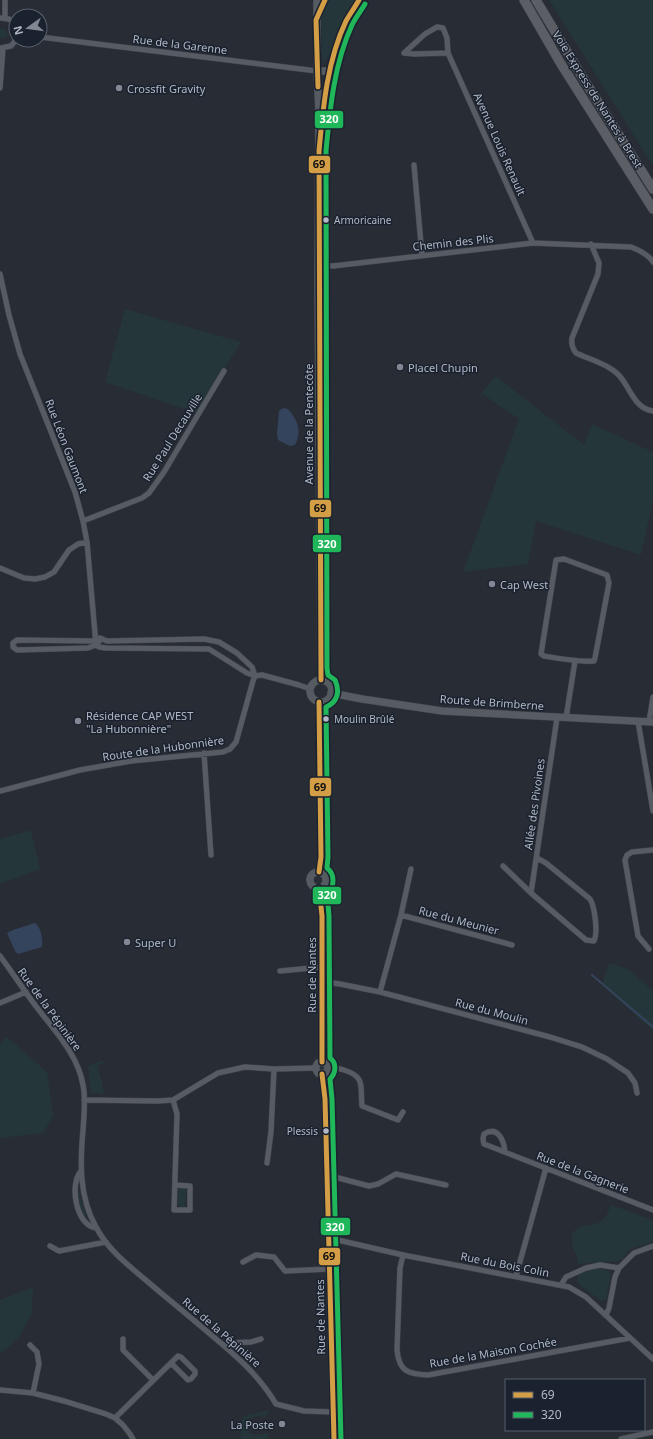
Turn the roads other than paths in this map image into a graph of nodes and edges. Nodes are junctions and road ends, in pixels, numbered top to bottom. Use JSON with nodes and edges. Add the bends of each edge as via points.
{"nodes":[{"id":1,"x":5,"y":0,"type":"edge"},
{"id":2,"x":317,"y":0,"type":"edge"},
{"id":3,"x":326,"y":0,"type":"edge"},
{"id":4,"x":359,"y":0,"type":"edge"},
{"id":5,"x":524,"y":0,"type":"edge"},
{"id":6,"x":536,"y":0,"type":"edge"},
{"id":7,"x":2,"y":18,"type":"edge"},
{"id":8,"x":316,"y":20,"type":"junction"},
{"id":9,"x":48,"y":38,"type":"edge"},
{"id":10,"x":1,"y":48,"type":"edge"},
{"id":11,"x":448,"y":53,"type":"junction"},
{"id":12,"x":317,"y":71,"type":"junction"},
{"id":13,"x":331,"y":71,"type":"junction"},
{"id":14,"x":0,"y":88,"type":"edge"},
{"id":15,"x":319,"y":151,"type":"junction"},
{"id":16,"x":414,"y":165,"type":"dead end"},
{"id":17,"x":653,"y":189,"type":"edge"},
{"id":18,"x":653,"y":209,"type":"edge"},
{"id":19,"x":533,"y":243,"type":"junction"},
{"id":20,"x":591,"y":244,"type":"junction"},
{"id":21,"x":422,"y":255,"type":"junction"},
{"id":22,"x":653,"y":262,"type":"edge"},
{"id":23,"x":318,"y":265,"type":"junction"},
{"id":24,"x":0,"y":274,"type":"edge"},
{"id":25,"x":1,"y":283,"type":"edge"},
{"id":26,"x":224,"y":371,"type":"dead end"},
{"id":27,"x":653,"y":411,"type":"edge"},
{"id":28,"x":83,"y":521,"type":"junction"},
{"id":29,"x":87,"y":542,"type":"junction"},
{"id":30,"x":0,"y":568,"type":"edge"},
{"id":31,"x":94,"y":630,"type":"junction"},
{"id":32,"x":102,"y":640,"type":"junction"},
{"id":33,"x":97,"y":644,"type":"junction"},
{"id":34,"x":230,"y":648,"type":"junction"},
{"id":35,"x":235,"y":652,"type":"junction"},
{"id":36,"x":226,"y":660,"type":"junction"},
{"id":37,"x":575,"y":661,"type":"junction"},
{"id":38,"x":255,"y":676,"type":"junction"},
{"id":39,"x":321,"y":680,"type":"junction"},
{"id":40,"x":310,"y":689,"type":"junction"},
{"id":41,"x":331,"y":693,"type":"junction"},
{"id":42,"x":653,"y":697,"type":"edge"},
{"id":43,"x":319,"y":702,"type":"junction"},
{"id":44,"x":557,"y":718,"type":"junction"},
{"id":45,"x":566,"y":718,"type":"junction"},
{"id":46,"x":638,"y":721,"type":"junction"},
{"id":47,"x":651,"y":722,"type":"edge"},
{"id":48,"x":204,"y":753,"type":"junction"},
{"id":49,"x":0,"y":791,"type":"edge"},
{"id":50,"x":653,"y":811,"type":"edge"},
{"id":51,"x":653,"y":850,"type":"edge"},
{"id":52,"x":212,"y":855,"type":"dead end"},
{"id":53,"x":536,"y":858,"type":"junction"},
{"id":54,"x":503,"y":866,"type":"dead end"},
{"id":55,"x":411,"y":869,"type":"dead end"},
{"id":56,"x":319,"y":872,"type":"junction"},
{"id":57,"x":319,"y":888,"type":"junction"},
{"id":58,"x":531,"y":893,"type":"junction"},
{"id":59,"x":401,"y":915,"type":"junction"},
{"id":60,"x":512,"y":945,"type":"dead end"},
{"id":61,"x":649,"y":949,"type":"dead end"},
{"id":62,"x":0,"y":956,"type":"edge"},
{"id":63,"x":322,"y":967,"type":"junction"},
{"id":64,"x":280,"y":971,"type":"dead end"},
{"id":65,"x":322,"y":985,"type":"junction"},
{"id":66,"x":26,"y":992,"type":"junction"},
{"id":67,"x":380,"y":992,"type":"junction"},
{"id":68,"x":0,"y":1003,"type":"edge"},
{"id":69,"x":322,"y":1062,"type":"junction"},
{"id":70,"x":315,"y":1068,"type":"junction"},
{"id":71,"x":328,"y":1068,"type":"junction"},
{"id":72,"x":274,"y":1069,"type":"junction"},
{"id":73,"x":322,"y":1074,"type":"junction"},
{"id":74,"x":637,"y":1093,"type":"dead end"},
{"id":75,"x":84,"y":1100,"type":"junction"},
{"id":76,"x":173,"y":1100,"type":"junction"},
{"id":77,"x":403,"y":1112,"type":"dead end"},
{"id":78,"x":505,"y":1152,"type":"junction"},
{"id":79,"x":267,"y":1163,"type":"dead end"},
{"id":80,"x":546,"y":1168,"type":"junction"},
{"id":81,"x":80,"y":1171,"type":"junction"},
{"id":82,"x":328,"y":1175,"type":"junction"},
{"id":83,"x":175,"y":1184,"type":"junction"},
{"id":84,"x":446,"y":1185,"type":"dead end"},
{"id":85,"x":653,"y":1210,"type":"edge"},
{"id":86,"x":96,"y":1228,"type":"junction"},
{"id":87,"x":329,"y":1238,"type":"junction"},
{"id":88,"x":106,"y":1242,"type":"junction"},
{"id":89,"x":50,"y":1246,"type":"dead end"},
{"id":90,"x":653,"y":1246,"type":"edge"},
{"id":91,"x":403,"y":1256,"type":"junction"},
{"id":92,"x":243,"y":1262,"type":"dead end"},
{"id":93,"x":619,"y":1268,"type":"junction"},
{"id":94,"x":330,"y":1269,"type":"junction"},
{"id":95,"x":516,"y":1276,"type":"junction"},
{"id":96,"x":561,"y":1285,"type":"junction"},
{"id":97,"x":606,"y":1315,"type":"junction"},
{"id":98,"x":630,"y":1338,"type":"junction"},
{"id":99,"x":123,"y":1339,"type":"dead end"},
{"id":100,"x":261,"y":1339,"type":"dead end"},
{"id":101,"x":30,"y":1345,"type":"dead end"},
{"id":102,"x":224,"y":1346,"type":"junction"},
{"id":103,"x":653,"y":1358,"type":"edge"},
{"id":104,"x":171,"y":1363,"type":"junction"},
{"id":105,"x":153,"y":1380,"type":"junction"},
{"id":106,"x":0,"y":1390,"type":"edge"},
{"id":107,"x":33,"y":1394,"type":"junction"},
{"id":108,"x":333,"y":1412,"type":"junction"},
{"id":109,"x":115,"y":1418,"type":"junction"},
{"id":110,"x":653,"y":1432,"type":"edge"},
{"id":111,"x":133,"y":1439,"type":"edge"},
{"id":112,"x":334,"y":1439,"type":"edge"},
{"id":113,"x":621,"y":1439,"type":"edge"}],
"edges":[{"from":1,"to":7,"type":"street"},
{"from":2,"to":8,"type":"main road"},
{"from":3,"to":8,"type":"main road"},
{"from":4,"to":13,"type":"main road","via":[[336,48]]},
{"from":5,"to":18,"type":"highway","name":"Voie Express de Nantes à Brest","via":[[561,64]]},
{"from":6,"to":17,"type":"highway","name":"Voie Express de Nantes à Brest"},
{"from":8,"to":12,"type":"main road"},
{"from":9,"to":12,"type":"street","name":"Rue de la Garenne"},
{"from":10,"to":14,"type":"street"},
{"from":11,"to":11,"type":"street","name":"Avenue Louis Renault","via":[[445,32],[440,27],[425,34],[404,53]]},
{"from":11,"to":19,"type":"street","name":"Avenue Louis Renault"},
{"from":12,"to":13,"type":"street"},
{"from":12,"to":15,"type":"main road"},
{"from":13,"to":15,"type":"main road","via":[[323,106]]},
{"from":15,"to":23,"type":"main road","name":"Avenue de la Pentecôte"},
{"from":16,"to":21,"type":"street"},
{"from":19,"to":20,"type":"street","name":"Chemin des Plis"},
{"from":19,"to":21,"type":"street","name":"Chemin des Plis"},
{"from":20,"to":22,"type":"street","name":"Chemin des Plis","via":[[631,247],[641,251]]},
{"from":20,"to":27,"type":"street","via":[[599,263],[598,274],[572,338],[573,349],[576,353],[612,369],[621,377],[639,405]]},
{"from":21,"to":23,"type":"street","name":"Chemin des Plis","via":[[333,266]]},
{"from":23,"to":39,"type":"main road","name":"Avenue de la Pentecôte"},
{"from":24,"to":25,"type":"street","name":"Rue Léon Gaumont"},
{"from":25,"to":28,"type":"street","name":"Rue Léon Gaumont","via":[[20,354]]},
{"from":26,"to":28,"type":"street","name":"Rue Paul Decauville","via":[[149,493]]},
{"from":28,"to":29,"type":"street","name":"Rue Léon Gaumont"},
{"from":29,"to":30,"type":"street","via":[[69,550],[54,572],[45,577],[24,578]]},
{"from":29,"to":31,"type":"street","name":"Rue Léon Gaumont"},
{"from":31,"to":32,"type":"street"},
{"from":31,"to":33,"type":"street","name":"Rue Léon Gaumont"},
{"from":32,"to":33,"type":"street"},
{"from":32,"to":34,"type":"street","via":[[204,639],[219,642]]},
{"from":33,"to":33,"type":"street","via":[[17,640],[13,647],[18,650],[88,648]]},
{"from":33,"to":36,"type":"street","via":[[209,649]]},
{"from":34,"to":35,"type":"street"},
{"from":34,"to":36,"type":"street","via":[[224,652]]},
{"from":35,"to":36,"type":"street","via":[[234,659]]},
{"from":35,"to":38,"type":"street","via":[[252,667]]},
{"from":36,"to":38,"type":"street"},
{"from":37,"to":37,"type":"street","via":[[541,654],[556,560],[564,559],[607,575],[609,583],[594,661]]},
{"from":37,"to":45,"type":"street"},
{"from":38,"to":40,"type":"street","via":[[262,675]]},
{"from":38,"to":48,"type":"street","name":"Route de la Hubonnière","via":[[236,742],[223,752]]},
{"from":39,"to":40,"type":"main road","via":[[312,683]]},
{"from":39,"to":41,"type":"main road","via":[[329,684]]},
{"from":40,"to":43,"type":"main road","via":[[311,696]]},
{"from":41,"to":43,"type":"main road","via":[[325,701]]},
{"from":41,"to":44,"type":"street","name":"Route de Brimberne","via":[[435,710]]},
{"from":42,"to":47,"type":"street"},
{"from":43,"to":56,"type":"main road"},
{"from":44,"to":45,"type":"street","name":"Route de Brimberne"},
{"from":44,"to":53,"type":"street","name":"Allée des Pivoines"},
{"from":45,"to":46,"type":"street","name":"Route de Brimberne"},
{"from":46,"to":47,"type":"street","name":"Route de Brimberne"},
{"from":46,"to":50,"type":"street"},
{"from":48,"to":49,"type":"street","name":"Route de la Hubonnière","via":[[80,770]]},
{"from":48,"to":52,"type":"street"},
{"from":51,"to":61,"type":"street","via":[[632,852],[625,860],[638,936]]},
{"from":53,"to":58,"type":"street","name":"Allée des Pivoines"},
{"from":53,"to":58,"type":"street","via":[[546,863],[590,899],[596,937],[594,941],[586,940]]},
{"from":54,"to":58,"type":"street"},
{"from":55,"to":59,"type":"street","name":"Rue du Meunier"},
{"from":56,"to":57,"type":"main road","via":[[326,878],[325,884]]},
{"from":56,"to":57,"type":"main road","via":[[312,874],[310,881],[312,886]]},
{"from":57,"to":63,"type":"main road","name":"Rue de Nantes"},
{"from":59,"to":60,"type":"street","name":"Rue du Meunier"},
{"from":59,"to":67,"type":"street","name":"Rue du Meunier"},
{"from":62,"to":66,"type":"street","name":"Rue de la Pépinière"},
{"from":63,"to":64,"type":"street"},
{"from":63,"to":65,"type":"main road","name":"Rue de Nantes"},
{"from":65,"to":67,"type":"street","name":"Rue du Moulin","via":[[333,983]]},
{"from":65,"to":69,"type":"main road","name":"Rue de Nantes"},
{"from":66,"to":68,"type":"street"},
{"from":66,"to":75,"type":"street","name":"Rue de la Pépinière","via":[[72,1055],[80,1071]]},
{"from":67,"to":74,"type":"street","name":"Rue du Moulin","via":[[550,1037],[582,1048],[628,1072],[635,1083]]},
{"from":69,"to":70,"type":"main road"},
{"from":69,"to":71,"type":"main road","via":[[327,1064]]},
{"from":70,"to":72,"type":"street"},
{"from":70,"to":73,"type":"main road"},
{"from":71,"to":73,"type":"main road","via":[[327,1072]]},
{"from":71,"to":77,"type":"street","via":[[334,1067],[358,1077],[362,1106],[398,1120]]},
{"from":72,"to":76,"type":"street","via":[[246,1067],[218,1073]]},
{"from":72,"to":79,"type":"street"},
{"from":73,"to":82,"type":"main road","name":"Rue de Nantes"},
{"from":75,"to":76,"type":"street"},
{"from":75,"to":81,"type":"street","name":"Rue de la Pépinière"},
{"from":76,"to":83,"type":"street","via":[[177,1114]]},
{"from":78,"to":78,"type":"street","name":"Rue de la Gagnerie","via":[[500,1135],[493,1131],[484,1134],[484,1144]]},
{"from":78,"to":80,"type":"street","name":"Rue de la Gagnerie"},
{"from":80,"to":85,"type":"street","name":"Rue de la Gagnerie"},
{"from":80,"to":95,"type":"street"},
{"from":81,"to":86,"type":"street","name":"Rue de la Pépinière","via":[[89,1214]]},
{"from":81,"to":86,"type":"street","name":"Rue de la Pépinière","via":[[75,1188],[79,1212],[91,1228]]},
{"from":82,"to":84,"type":"street","via":[[369,1186],[396,1174]]},
{"from":82,"to":87,"type":"main road","name":"Rue de Nantes"},
{"from":83,"to":83,"type":"street","via":[[190,1186],[190,1210],[174,1210]]},
{"from":86,"to":88,"type":"street","name":"Rue de la Pépinière"},
{"from":87,"to":91,"type":"street","name":"Rue du Bois Colin"},
{"from":87,"to":94,"type":"main road","name":"Rue de Nantes"},
{"from":88,"to":89,"type":"street","via":[[59,1252]]},
{"from":88,"to":102,"type":"street","name":"Rue de la Pépinière","via":[[114,1253]]},
{"from":90,"to":93,"type":"street","via":[[634,1253]]},
{"from":91,"to":95,"type":"street","name":"Rue du Bois Colin"},
{"from":91,"to":98,"type":"street","name":"Rue de la Maison Cochée","via":[[400,1268],[397,1350],[398,1361],[402,1368],[409,1372],[428,1374]]},
{"from":92,"to":94,"type":"street","via":[[256,1255],[274,1257],[285,1271]]},
{"from":93,"to":96,"type":"street","via":[[586,1268],[566,1277]]},
{"from":93,"to":97,"type":"street"},
{"from":94,"to":108,"type":"main road","name":"Rue de Nantes"},
{"from":95,"to":96,"type":"street","name":"Rue du Bois Colin"},
{"from":96,"to":97,"type":"street","name":"Rue du Bois Colin","via":[[586,1297]]},
{"from":97,"to":98,"type":"street","name":"Rue du Bois Colin"},
{"from":98,"to":103,"type":"street","name":"Rue du Bois Colin"},
{"from":99,"to":105,"type":"street","via":[[123,1350]]},
{"from":100,"to":102,"type":"street","via":[[229,1343]]},
{"from":101,"to":107,"type":"street","via":[[37,1352],[39,1364]]},
{"from":102,"to":108,"type":"street","name":"Rue de la Pépinière","via":[[246,1364],[276,1404],[304,1411]]},
{"from":104,"to":104,"type":"street","via":[[178,1356],[181,1357],[195,1374],[188,1380]]},
{"from":104,"to":105,"type":"street"},
{"from":105,"to":109,"type":"street"},
{"from":106,"to":107,"type":"street"},
{"from":107,"to":109,"type":"street"},
{"from":108,"to":112,"type":"main road","name":"Rue de Nantes"},
{"from":109,"to":111,"type":"street"},
{"from":110,"to":113,"type":"street"}]}
